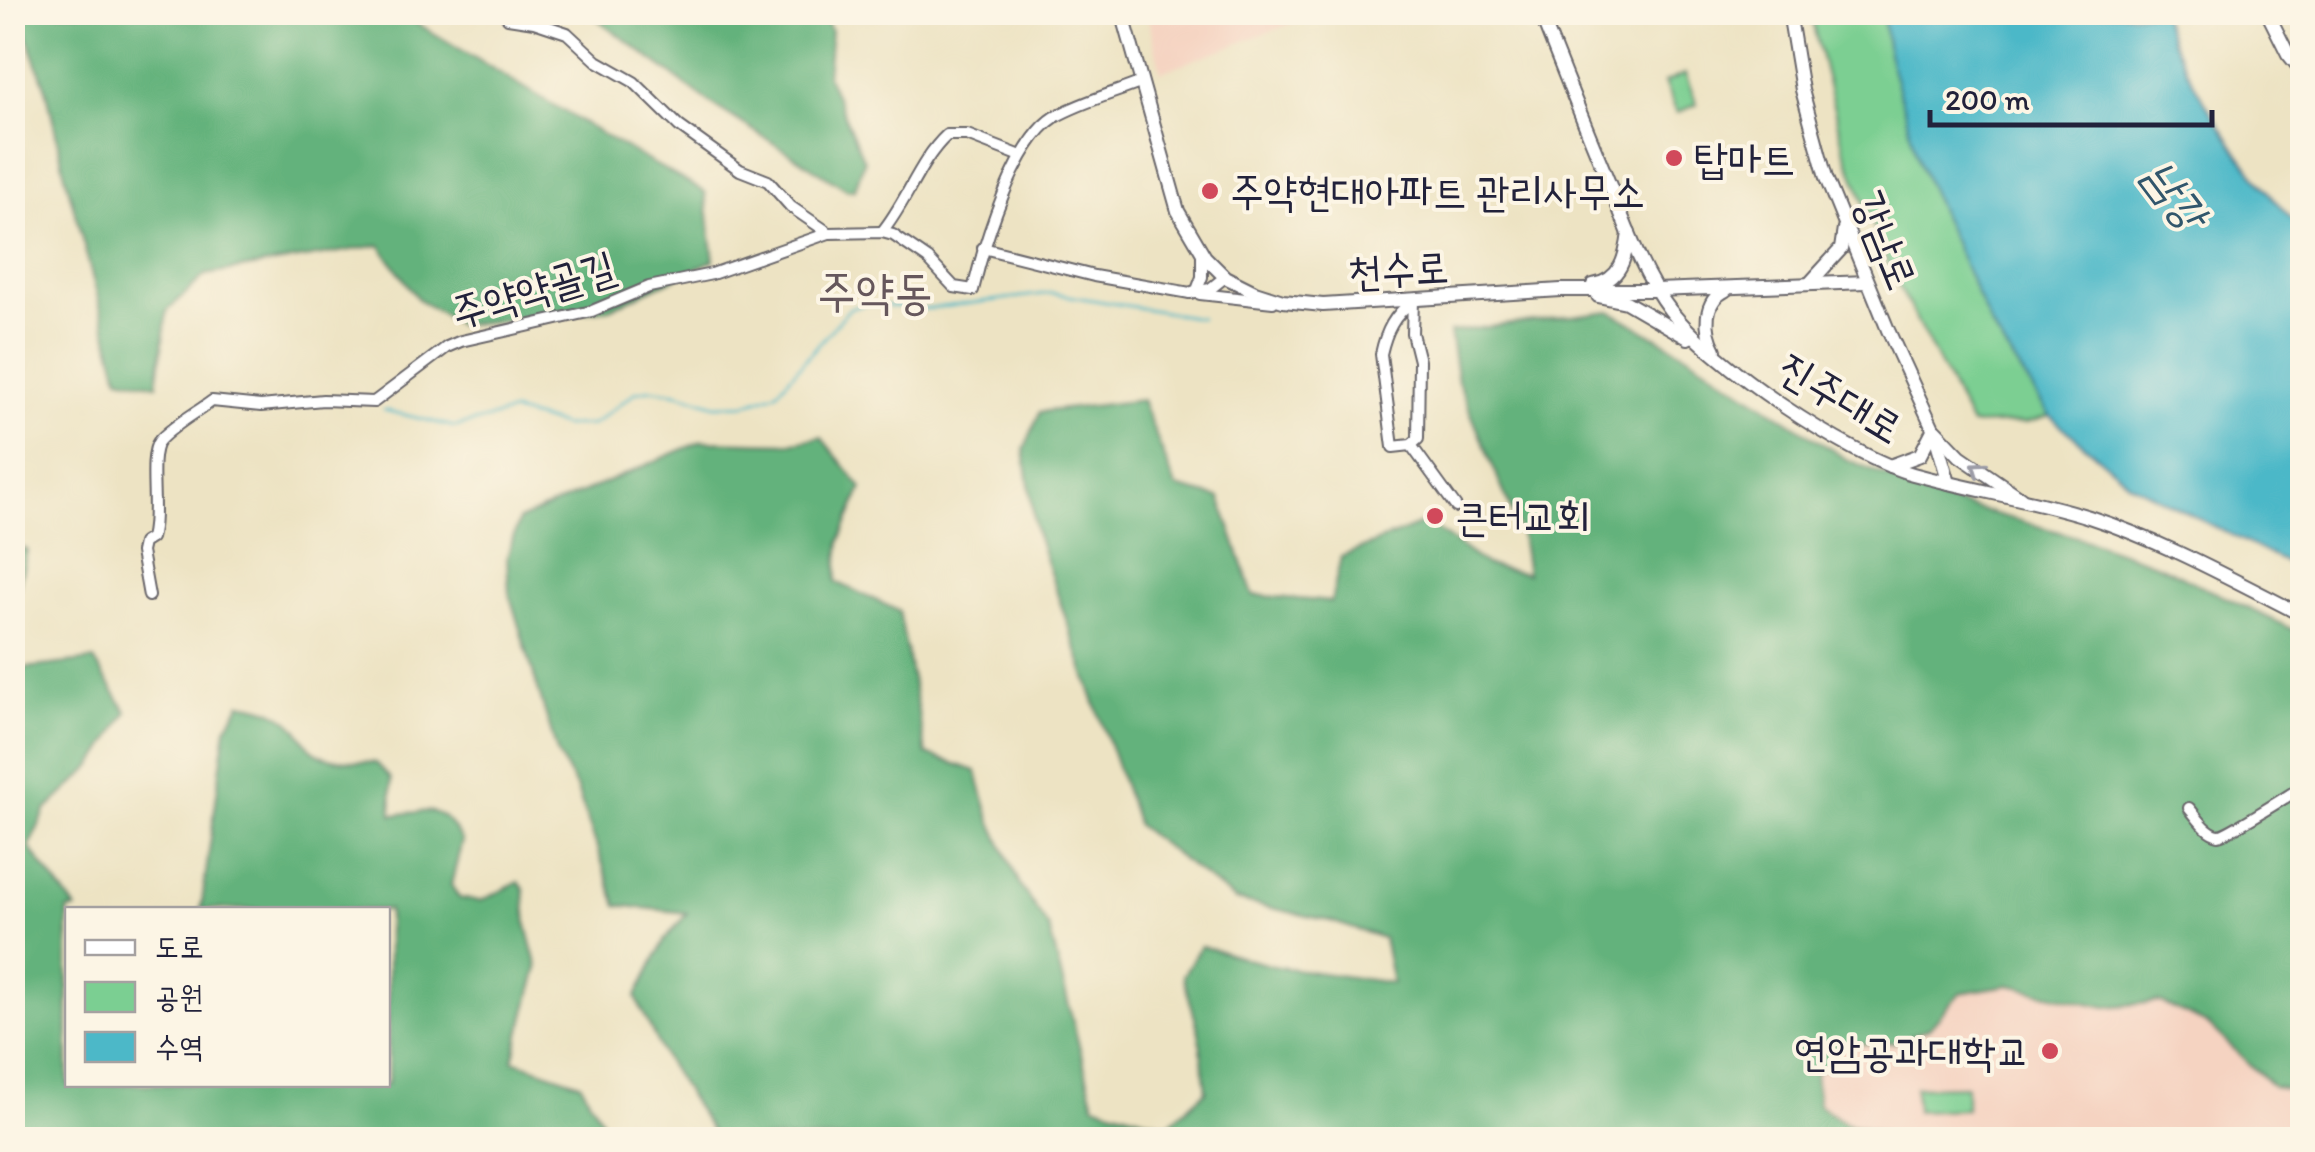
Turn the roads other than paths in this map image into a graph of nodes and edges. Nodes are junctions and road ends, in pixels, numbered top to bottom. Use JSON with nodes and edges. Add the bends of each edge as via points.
{"nodes":[{"id":1,"x":502,"y":12,"type":"edge"},
{"id":2,"x":1122,"y":12,"type":"edge"},
{"id":3,"x":1540,"y":12,"type":"edge"},
{"id":4,"x":1789,"y":12,"type":"edge"},
{"id":5,"x":2267,"y":12,"type":"edge"},
{"id":6,"x":2302,"y":71,"type":"edge"},
{"id":7,"x":1142,"y":82,"type":"junction"},
{"id":8,"x":1021,"y":156,"type":"junction"},
{"id":9,"x":1844,"y":227,"type":"junction"},
{"id":10,"x":882,"y":232,"type":"junction"},
{"id":11,"x":1628,"y":233,"type":"junction"},
{"id":12,"x":829,"y":234,"type":"junction"},
{"id":13,"x":983,"y":248,"type":"junction"},
{"id":14,"x":1202,"y":252,"type":"junction"},
{"id":15,"x":1225,"y":277,"type":"junction"},
{"id":16,"x":1868,"y":282,"type":"junction"},
{"id":17,"x":1809,"y":284,"type":"junction"},
{"id":18,"x":1733,"y":287,"type":"junction"},
{"id":19,"x":1561,"y":290,"type":"junction"},
{"id":20,"x":1656,"y":290,"type":"junction"},
{"id":21,"x":1190,"y":293,"type":"junction"},
{"id":22,"x":1413,"y":301,"type":"junction"},
{"id":23,"x":1323,"y":305,"type":"junction"},
{"id":24,"x":1724,"y":360,"type":"junction"},
{"id":25,"x":1933,"y":428,"type":"junction"},
{"id":26,"x":1411,"y":445,"type":"junction"},
{"id":27,"x":1889,"y":466,"type":"junction"},
{"id":28,"x":1950,"y":483,"type":"junction"},
{"id":29,"x":2027,"y":502,"type":"junction"},
{"id":30,"x":1456,"y":507,"type":"dead end"},
{"id":31,"x":149,"y":596,"type":"dead end"},
{"id":32,"x":2302,"y":615,"type":"edge"},
{"id":33,"x":2302,"y":787,"type":"edge"},
{"id":34,"x":2189,"y":808,"type":"dead end"}],
"edges":[{"from":1,"to":12,"type":"street","via":[[567,33],[695,138],[768,181]]},
{"from":2,"to":7,"type":"street","name":"천수로"},
{"from":3,"to":11,"type":"street","name":"진주대로"},
{"from":4,"to":9,"type":"street","name":"강남로","via":[[1802,90]]},
{"from":5,"to":6,"type":"street"},
{"from":7,"to":8,"type":"street","via":[[1053,118]]},
{"from":7,"to":14,"type":"street","name":"천수로","via":[[1178,211]]},
{"from":8,"to":10,"type":"street","via":[[967,134],[947,135]]},
{"from":8,"to":13,"type":"street"},
{"from":9,"to":16,"type":"street","name":"강남로"},
{"from":9,"to":17,"type":"street","via":[[1841,250]]},
{"from":10,"to":12,"type":"street","name":"주약약골길"},
{"from":10,"to":13,"type":"street","via":[[928,259],[954,287],[973,290]]},
{"from":11,"to":19,"type":"street","via":[[1626,254],[1613,276],[1603,284]]},
{"from":11,"to":20,"type":"street","name":"진주대로"},
{"from":12,"to":31,"type":"street","name":"주약약골길","via":[[592,310],[461,341],[374,402],[212,402],[158,442],[156,522],[140,552]]},
{"from":13,"to":21,"type":"street"},
{"from":14,"to":15,"type":"street","name":"천수로"},
{"from":14,"to":21,"type":"street","via":[[1202,277]]},
{"from":15,"to":21,"type":"street"},
{"from":15,"to":23,"type":"street","name":"천수로","via":[[1270,298]]},
{"from":16,"to":17,"type":"street","name":"천수로"},
{"from":16,"to":25,"type":"street","name":"강남로"},
{"from":17,"to":18,"type":"street","name":"천수로"},
{"from":18,"to":20,"type":"street","name":"천수로"},
{"from":18,"to":24,"type":"street","via":[[1714,298],[1707,320],[1712,346]]},
{"from":19,"to":20,"type":"street","name":"천수로"},
{"from":19,"to":22,"type":"street","name":"천수로"},
{"from":19,"to":24,"type":"street","via":[[1626,302]]},
{"from":20,"to":24,"type":"street","name":"진주대로","via":[[1684,326]]},
{"from":21,"to":23,"type":"street"},
{"from":22,"to":23,"type":"street","name":"천수로"},
{"from":22,"to":26,"type":"street","via":[[1418,439]]},
{"from":22,"to":26,"type":"street","via":[[1393,320],[1381,354],[1393,448]]},
{"from":24,"to":27,"type":"street","name":"진주대로","via":[[1848,448]]},
{"from":25,"to":27,"type":"street","via":[[1920,455]]},
{"from":25,"to":28,"type":"street","name":"강남로"},
{"from":29,"to":25,"type":"street","one_way":true,"via":[[1960,456]]},
{"from":26,"to":30,"type":"street"},
{"from":27,"to":28,"type":"street","name":"진주대로"},
{"from":28,"to":29,"type":"street","name":"진주대로"},
{"from":29,"to":32,"type":"street","name":"진주대로","via":[[2118,528]]},
{"from":33,"to":34,"type":"street","via":[[2229,834],[2208,830]]}]}
